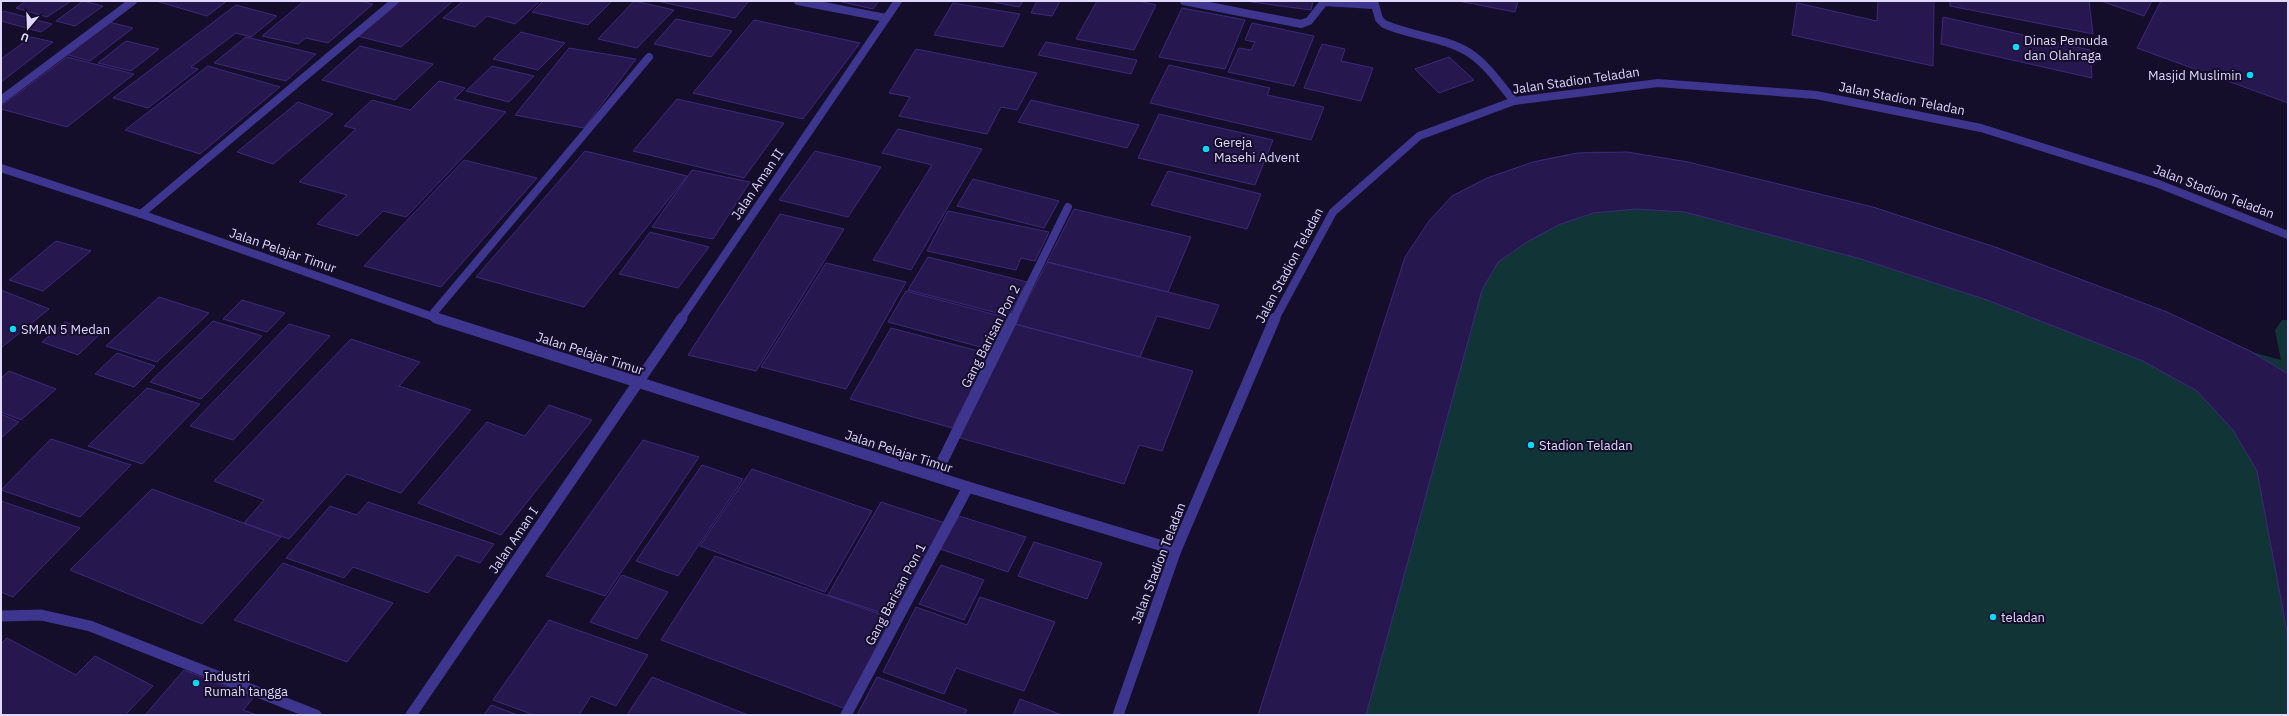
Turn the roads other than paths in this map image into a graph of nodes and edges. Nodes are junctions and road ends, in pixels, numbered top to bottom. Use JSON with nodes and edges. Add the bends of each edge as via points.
{"nodes":[{"id":1,"x":133,"y":1,"type":"edge"},
{"id":2,"x":395,"y":1,"type":"edge"},
{"id":3,"x":798,"y":1,"type":"edge"},
{"id":4,"x":898,"y":1,"type":"edge"},
{"id":5,"x":1184,"y":1,"type":"edge"},
{"id":6,"x":1374,"y":3,"type":"edge"},
{"id":7,"x":886,"y":18,"type":"junction"},
{"id":8,"x":649,"y":57,"type":"dead end"},
{"id":9,"x":1,"y":100,"type":"edge"},
{"id":10,"x":1514,"y":101,"type":"junction"},
{"id":11,"x":1,"y":168,"type":"edge"},
{"id":12,"x":1068,"y":207,"type":"dead end"},
{"id":13,"x":141,"y":214,"type":"junction"},
{"id":14,"x":2288,"y":235,"type":"edge"},
{"id":15,"x":431,"y":316,"type":"junction"},
{"id":16,"x":639,"y":382,"type":"junction"},
{"id":17,"x":934,"y":476,"type":"junction"},
{"id":18,"x":968,"y":487,"type":"junction"},
{"id":19,"x":1176,"y":550,"type":"junction"},
{"id":20,"x":1,"y":616,"type":"edge"},
{"id":21,"x":316,"y":715,"type":"edge"},
{"id":22,"x":411,"y":715,"type":"edge"},
{"id":23,"x":846,"y":715,"type":"edge"},
{"id":24,"x":1118,"y":715,"type":"edge"}],
"edges":[{"from":1,"to":9,"type":"street"},
{"from":2,"to":13,"type":"street"},
{"from":3,"to":7,"type":"street"},
{"from":4,"to":7,"type":"street","name":"Jalan Aman II"},
{"from":5,"to":6,"type":"street","via":[[1301,24],[1312,20],[1324,2]]},
{"from":6,"to":10,"type":"street","via":[[1379,19],[1384,24],[1453,45],[1468,53],[1481,63]]},
{"from":7,"to":16,"type":"street","name":"Jalan Aman II"},
{"from":8,"to":15,"type":"street"},
{"from":10,"to":14,"type":"street","name":"Jalan Stadion Teladan","via":[[1658,84],[1816,95],[1981,128],[2156,183]]},
{"from":10,"to":19,"type":"street","name":"Jalan Stadion Teladan","via":[[1419,136],[1332,212],[1274,320]]},
{"from":11,"to":13,"type":"street","name":"Jalan Pelajar Timur"},
{"from":12,"to":17,"type":"street","name":"Gang Barisan Pon 2"},
{"from":13,"to":15,"type":"street","name":"Jalan Pelajar Timur"},
{"from":15,"to":16,"type":"street","name":"Jalan Pelajar Timur"},
{"from":16,"to":17,"type":"street","name":"Jalan Pelajar Timur"},
{"from":16,"to":22,"type":"street","name":"Jalan Aman I"},
{"from":17,"to":18,"type":"street","name":"Jalan Pelajar Timur"},
{"from":18,"to":19,"type":"street","name":"Jalan Pelajar Timur"},
{"from":18,"to":23,"type":"street","name":"Gang Barisan Pon 1"},
{"from":19,"to":24,"type":"street","name":"Jalan Stadion Teladan"},
{"from":20,"to":21,"type":"street","via":[[25,612],[68,619],[103,630]]}]}
